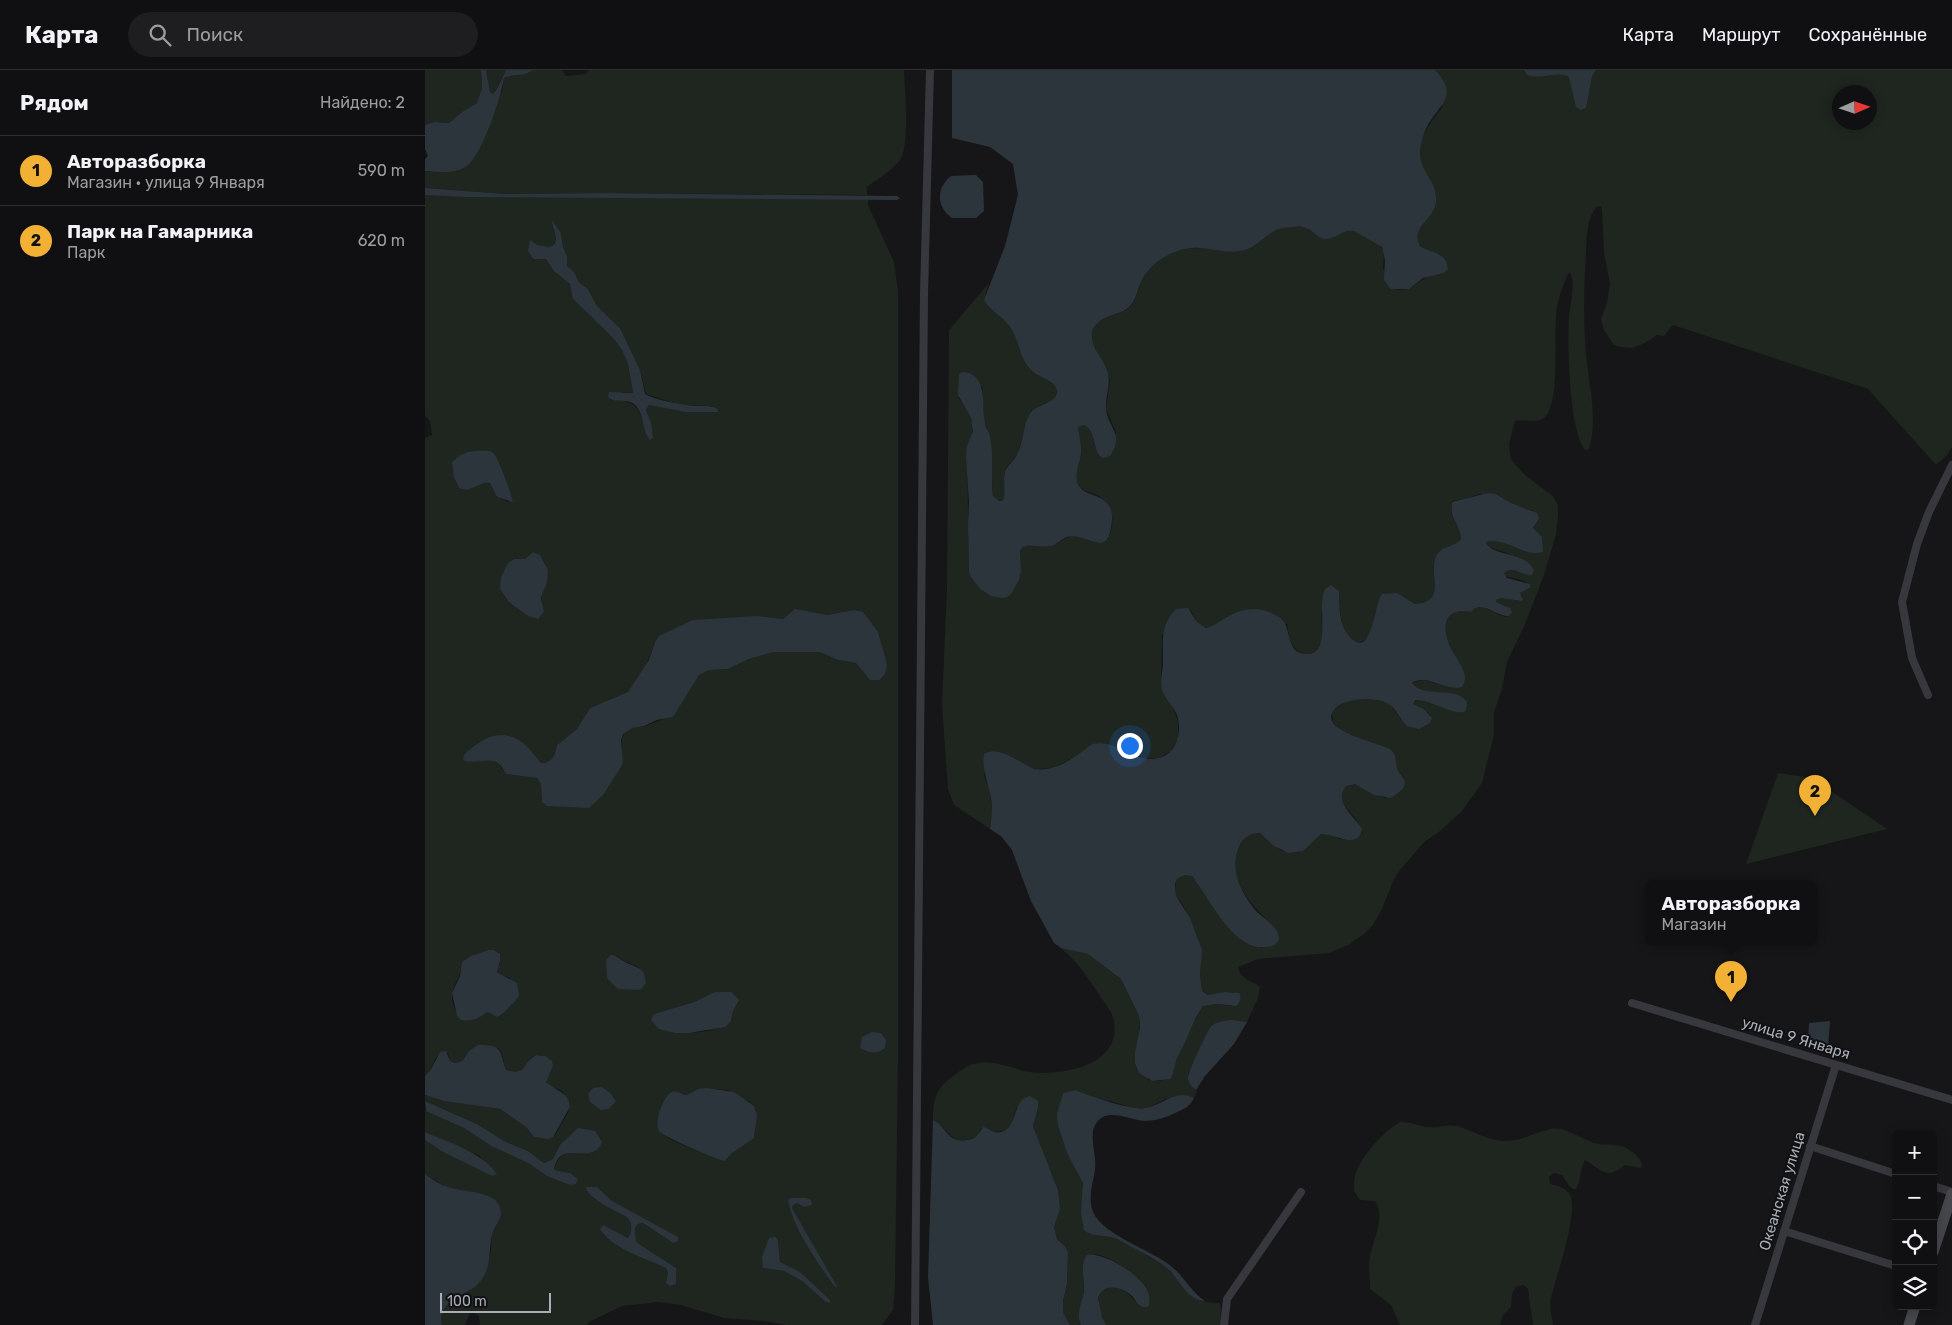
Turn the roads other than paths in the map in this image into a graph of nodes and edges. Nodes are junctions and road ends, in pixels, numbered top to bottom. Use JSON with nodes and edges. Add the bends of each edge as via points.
{"nodes":[{"id":1,"x":930,"y":70,"type":"edge"},
{"id":2,"x":1952,"y":465,"type":"edge"},
{"id":3,"x":1928,"y":695,"type":"dead end"},
{"id":4,"x":1632,"y":1003,"type":"dead end"},
{"id":5,"x":1836,"y":1065,"type":"junction"},
{"id":6,"x":1952,"y":1100,"type":"edge"},
{"id":7,"x":1811,"y":1146,"type":"junction"},
{"id":8,"x":1892,"y":1173,"type":"edge"},
{"id":9,"x":1937,"y":1187,"type":"edge"},
{"id":10,"x":1301,"y":1192,"type":"dead end"},
{"id":11,"x":1952,"y":1193,"type":"edge"},
{"id":12,"x":1784,"y":1231,"type":"junction"},
{"id":13,"x":1937,"y":1240,"type":"edge"},
{"id":14,"x":1893,"y":1265,"type":"edge"},
{"id":15,"x":1914,"y":1310,"type":"edge"},
{"id":16,"x":915,"y":1325,"type":"edge"},
{"id":17,"x":1224,"y":1325,"type":"edge"},
{"id":18,"x":1755,"y":1325,"type":"edge"},
{"id":19,"x":1909,"y":1325,"type":"edge"}],
"edges":[{"from":1,"to":16,"type":"street","via":[[924,294]]},
{"from":2,"to":3,"type":"street","via":[[1917,544],[1902,602],[1912,658]]},
{"from":4,"to":5,"type":"street","name":"улица 9 Января"},
{"from":5,"to":6,"type":"street","name":"улица 9 Января"},
{"from":5,"to":7,"type":"street","name":"Океанская улица"},
{"from":7,"to":8,"type":"street"},
{"from":7,"to":12,"type":"street","name":"Океанская улица"},
{"from":9,"to":11,"type":"street"},
{"from":10,"to":17,"type":"street","via":[[1227,1298]]},
{"from":11,"to":13,"type":"street"},
{"from":12,"to":14,"type":"street"},
{"from":12,"to":18,"type":"street","name":"Океанская улица"},
{"from":15,"to":19,"type":"street"}]}
